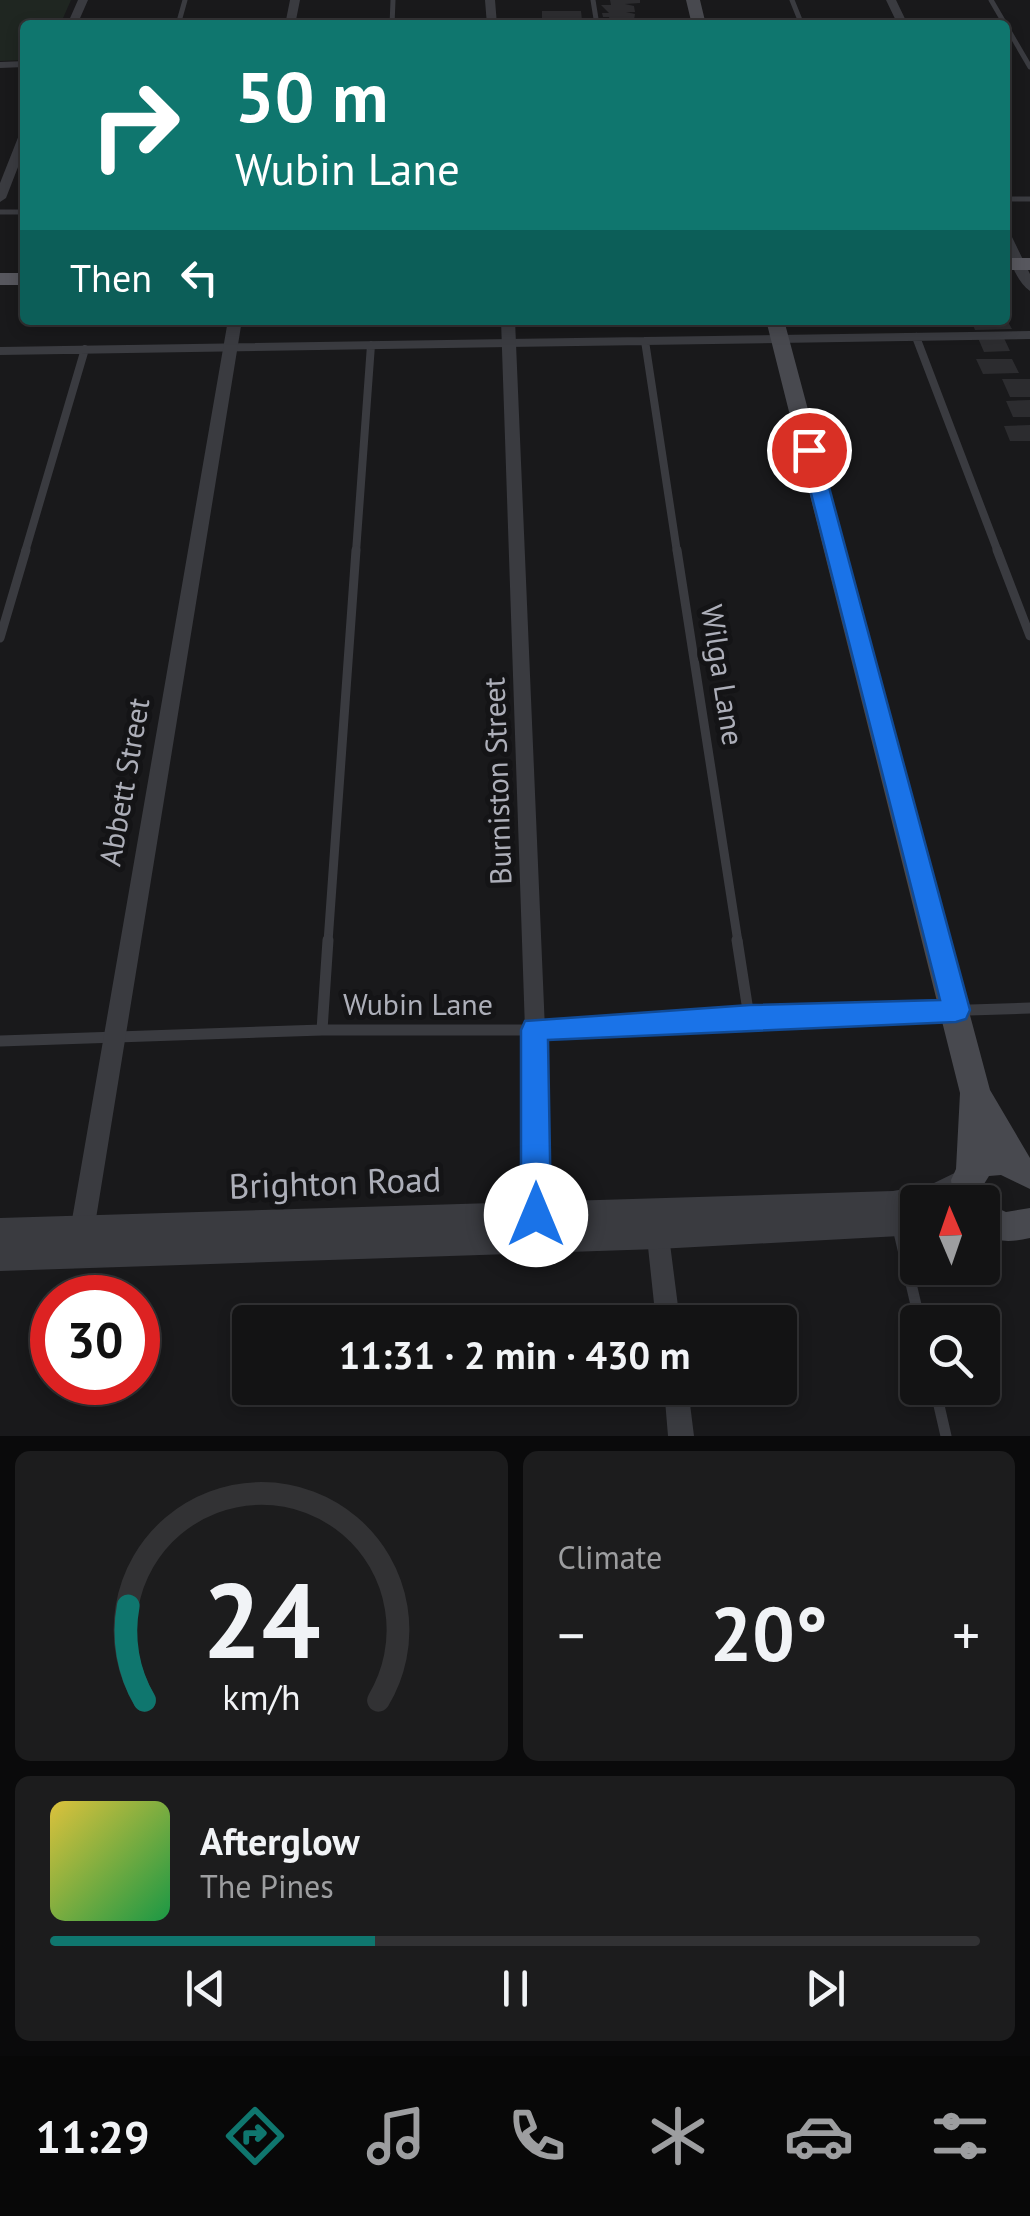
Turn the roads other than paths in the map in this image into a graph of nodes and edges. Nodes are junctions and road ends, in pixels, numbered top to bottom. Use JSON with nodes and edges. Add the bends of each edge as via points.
{"nodes":[{"id":1,"x":1010,"y":32,"type":"edge"},
{"id":2,"x":1030,"y":66,"type":"edge"},
{"id":3,"x":20,"y":148,"type":"edge"},
{"id":4,"x":16,"y":159,"type":"junction"},
{"id":5,"x":0,"y":160,"type":"edge"},
{"id":6,"x":0,"y":198,"type":"edge"},
{"id":7,"x":1018,"y":264,"type":"edge"},
{"id":8,"x":1030,"y":288,"type":"edge"},
{"id":9,"x":234,"y":325,"type":"edge"},
{"id":10,"x":508,"y":325,"type":"edge"},
{"id":11,"x":778,"y":329,"type":"edge"},
{"id":12,"x":1030,"y":335,"type":"edge"},
{"id":13,"x":916,"y":338,"type":"junction"},
{"id":14,"x":645,"y":341,"type":"junction"},
{"id":15,"x":509,"y":342,"type":"junction"},
{"id":16,"x":371,"y":345,"type":"junction"},
{"id":17,"x":230,"y":347,"type":"junction"},
{"id":18,"x":85,"y":349,"type":"junction"},
{"id":19,"x":0,"y":351,"type":"edge"},
{"id":20,"x":1030,"y":636,"type":"edge"},
{"id":21,"x":0,"y":638,"type":"edge"},
{"id":22,"x":1030,"y":1008,"type":"edge"},
{"id":23,"x":956,"y":1010,"type":"junction"},
{"id":24,"x":750,"y":1017,"type":"junction"},
{"id":25,"x":322,"y":1030,"type":"junction"},
{"id":26,"x":534,"y":1030,"type":"junction"},
{"id":27,"x":112,"y":1038,"type":"junction"},
{"id":28,"x":0,"y":1041,"type":"edge"},
{"id":29,"x":974,"y":1093,"type":"junction"},
{"id":30,"x":1023,"y":1169,"type":"edge"},
{"id":31,"x":970,"y":1184,"type":"edge"},
{"id":32,"x":900,"y":1216,"type":"edge"},
{"id":33,"x":1030,"y":1223,"type":"edge"},
{"id":34,"x":657,"y":1224,"type":"junction"},
{"id":35,"x":1000,"y":1226,"type":"edge"},
{"id":36,"x":536,"y":1227,"type":"junction"},
{"id":37,"x":0,"y":1232,"type":"edge"},
{"id":38,"x":80,"y":1241,"type":"junction"},
{"id":39,"x":0,"y":1257,"type":"edge"},
{"id":40,"x":666,"y":1305,"type":"edge"},
{"id":41,"x":678,"y":1405,"type":"edge"},
{"id":42,"x":939,"y":1405,"type":"edge"},
{"id":43,"x":681,"y":1436,"type":"edge"},
{"id":44,"x":946,"y":1436,"type":"edge"}],
"edges":[{"from":1,"to":2,"type":"lane"},
{"from":3,"to":4,"type":"street"},
{"from":4,"to":5,"type":"street"},
{"from":4,"to":6,"type":"street"},
{"from":7,"to":8,"type":"street"},
{"from":9,"to":17,"type":"street","name":"Abbett Street"},
{"from":10,"to":15,"type":"street","name":"Burniston Street"},
{"from":11,"to":13,"type":"lane"},
{"from":11,"to":14,"type":"lane"},
{"from":11,"to":23,"type":"main road"},
{"from":12,"to":13,"type":"lane"},
{"from":13,"to":20,"type":"lane"},
{"from":14,"to":15,"type":"lane"},
{"from":14,"to":24,"type":"lane","name":"Wilga Lane"},
{"from":15,"to":16,"type":"lane"},
{"from":15,"to":26,"type":"street","name":"Burniston Street"},
{"from":16,"to":17,"type":"lane"},
{"from":16,"to":25,"type":"lane"},
{"from":17,"to":18,"type":"lane"},
{"from":17,"to":27,"type":"street","name":"Abbett Street"},
{"from":18,"to":19,"type":"lane"},
{"from":18,"to":21,"type":"lane"},
{"from":22,"to":23,"type":"lane","name":"Wubin Lane"},
{"from":23,"to":24,"type":"lane","name":"Wubin Lane"},
{"from":23,"to":29,"type":"main road"},
{"from":24,"to":26,"type":"lane","name":"Wubin Lane"},
{"from":25,"to":26,"type":"lane","name":"Wubin Lane"},
{"from":25,"to":27,"type":"lane","name":"Wubin Lane"},
{"from":26,"to":36,"type":"street","name":"Burniston Street"},
{"from":27,"to":28,"type":"lane","name":"Wubin Lane"},
{"from":27,"to":38,"type":"street","name":"Abbett Street"},
{"from":29,"to":30,"type":"main road"},
{"from":29,"to":31,"type":"main road"},
{"from":30,"to":31,"type":"main road","via":[[990,1160]]},
{"from":32,"to":34,"type":"street","name":"Brighton Road"},
{"from":33,"to":35,"type":"main road"},
{"from":34,"to":36,"type":"street","name":"Brighton Road"},
{"from":34,"to":40,"type":"street"},
{"from":36,"to":38,"type":"street","name":"Brighton Road"},
{"from":37,"to":38,"type":"street","name":"Brighton Road"},
{"from":38,"to":39,"type":"street","name":"Brighton Road"},
{"from":41,"to":43,"type":"street"},
{"from":42,"to":44,"type":"lane"}]}
